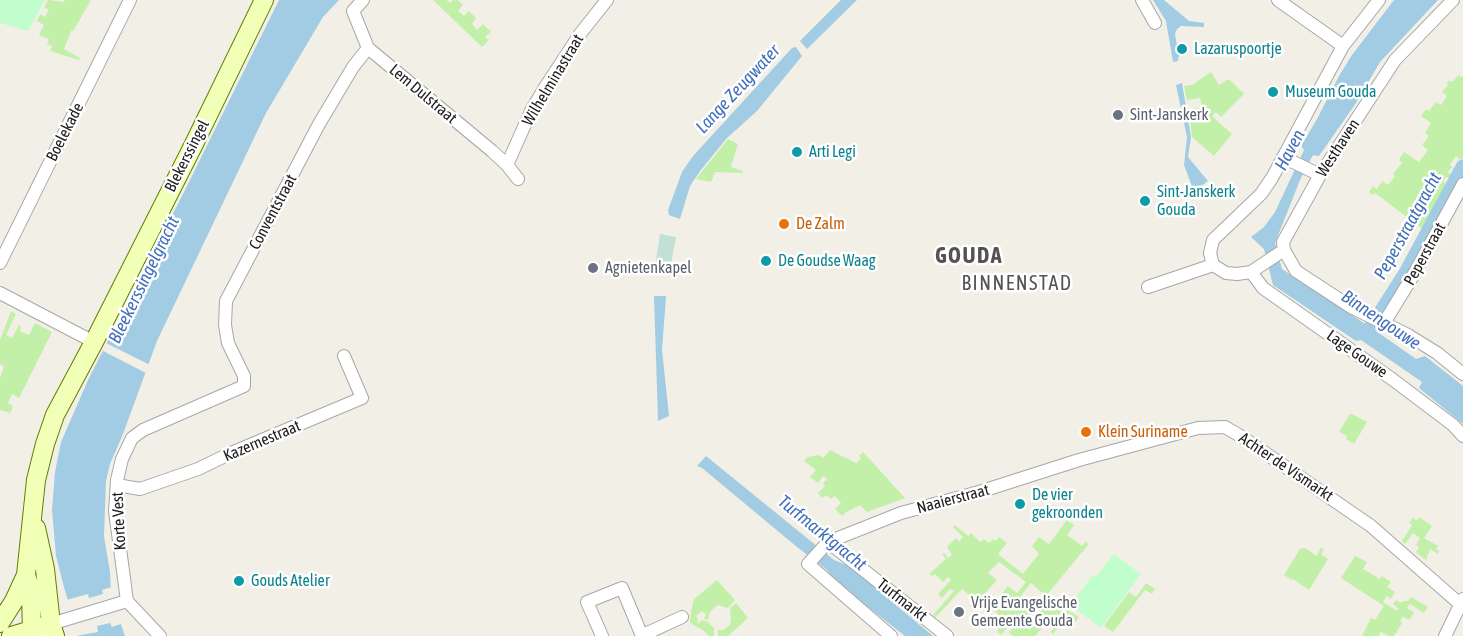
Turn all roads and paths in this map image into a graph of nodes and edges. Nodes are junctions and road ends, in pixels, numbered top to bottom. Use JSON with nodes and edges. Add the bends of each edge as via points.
{"nodes":[{"id":1,"x":130,"y":0,"type":"edge"},
{"id":2,"x":264,"y":0,"type":"edge"},
{"id":3,"x":363,"y":0,"type":"edge"},
{"id":4,"x":607,"y":0,"type":"edge"},
{"id":5,"x":1142,"y":0,"type":"edge"},
{"id":6,"x":1278,"y":0,"type":"edge"},
{"id":7,"x":1379,"y":0,"type":"edge"},
{"id":8,"x":1453,"y":0,"type":"edge"},
{"id":9,"x":1155,"y":23,"type":"dead end"},
{"id":10,"x":1343,"y":46,"type":"junction"},
{"id":11,"x":368,"y":48,"type":"junction"},
{"id":12,"x":1288,"y":160,"type":"junction"},
{"id":13,"x":507,"y":165,"type":"junction"},
{"id":14,"x":1315,"y":172,"type":"junction"},
{"id":15,"x":518,"y":179,"type":"dead end"},
{"id":16,"x":1463,"y":184,"type":"edge"},
{"id":17,"x":1281,"y":252,"type":"junction"},
{"id":18,"x":0,"y":263,"type":"edge"},
{"id":19,"x":1213,"y":265,"type":"junction"},
{"id":20,"x":1251,"y":272,"type":"junction"},
{"id":21,"x":1148,"y":287,"type":"dead end"},
{"id":22,"x":0,"y":293,"type":"edge"},
{"id":23,"x":1377,"y":320,"type":"junction"},
{"id":24,"x":94,"y":342,"type":"junction"},
{"id":25,"x":344,"y":356,"type":"dead end"},
{"id":26,"x":1463,"y":374,"type":"edge"},
{"id":27,"x":244,"y":386,"type":"joint"},
{"id":28,"x":1463,"y":436,"type":"edge"},
{"id":29,"x":1079,"y":460,"type":"joint"},
{"id":30,"x":117,"y":485,"type":"junction"},
{"id":31,"x":32,"y":512,"type":"junction"},
{"id":32,"x":825,"y":545,"type":"junction"},
{"id":33,"x":26,"y":575,"type":"junction"},
{"id":34,"x":1462,"y":602,"type":"edge"},
{"id":35,"x":122,"y":603,"type":"junction"},
{"id":36,"x":682,"y":616,"type":"dead end"},
{"id":37,"x":0,"y":623,"type":"edge"},
{"id":38,"x":43,"y":632,"type":"edge"},
{"id":39,"x":11,"y":636,"type":"edge"},
{"id":40,"x":160,"y":636,"type":"edge"},
{"id":41,"x":602,"y":636,"type":"edge"},
{"id":42,"x":642,"y":636,"type":"edge"},
{"id":43,"x":891,"y":636,"type":"edge"},
{"id":44,"x":947,"y":636,"type":"edge"},
{"id":45,"x":1445,"y":636,"type":"edge"}],
"edges":[{"from":1,"to":18,"type":"street","name":"Boelekade"},
{"from":2,"to":24,"type":"main road","name":"Blekerssingel"},
{"from":3,"to":11,"type":"street","name":"Lem Dulstraat","via":[[353,11]]},
{"from":4,"to":13,"type":"street","name":"Wilhelminastraat","via":[[544,89]]},
{"from":5,"to":9,"type":"street"},
{"from":6,"to":10,"type":"street"},
{"from":7,"to":10,"type":"street"},
{"from":8,"to":14,"type":"street","name":"Westhaven","via":[[1395,60]]},
{"from":10,"to":12,"type":"street"},
{"from":11,"to":13,"type":"street","name":"Lem Dulstraat"},
{"from":11,"to":27,"type":"street","name":"Conventstraat","via":[[319,124],[226,301],[228,343],[244,376]]},
{"from":12,"to":14,"type":"street"},
{"from":12,"to":19,"type":"street","via":[[1259,196],[1213,240]]},
{"from":13,"to":15,"type":"street","name":"Lem Dulstraat"},
{"from":14,"to":17,"type":"street","name":"Westhaven"},
{"from":16,"to":23,"type":"street","name":"Peperstraat","via":[[1414,274]]},
{"from":17,"to":20,"type":"street"},
{"from":17,"to":23,"type":"street","via":[[1296,271]]},
{"from":19,"to":20,"type":"street","via":[[1226,273]]},
{"from":19,"to":21,"type":"street"},
{"from":20,"to":28,"type":"street","name":"Lage Gouwe","via":[[1263,288],[1392,379]]},
{"from":22,"to":24,"type":"street"},
{"from":23,"to":26,"type":"street","via":[[1437,353]]},
{"from":24,"to":31,"type":"main road","name":"Blekerssingel","via":[[55,415],[38,467]]},
{"from":25,"to":30,"type":"street","name":"Kazernestraat","via":[[362,398],[198,469],[140,489]]},
{"from":27,"to":30,"type":"street","name":"Korte Vest","via":[[132,438],[122,459]]},
{"from":29,"to":32,"type":"street","name":"Naaierstraat","via":[[901,513]]},
{"from":29,"to":34,"type":"street","name":"Achter de Vismarkt","via":[[1198,428],[1225,427],[1371,526]]},
{"from":30,"to":35,"type":"street","name":"Korte Vest","via":[[115,511]]},
{"from":31,"to":33,"type":"main road","name":"Blekerssingel"},
{"from":31,"to":38,"type":"main road","name":"Blekerssingel","via":[[45,568]]},
{"from":32,"to":43,"type":"street","name":"Turfmarkt","via":[[810,562]]},
{"from":32,"to":44,"type":"street","name":"Turfmarkt"},
{"from":33,"to":37,"type":"main road"},
{"from":33,"to":38,"type":"main road"},
{"from":34,"to":45,"type":"street"},
{"from":35,"to":38,"type":"street","via":[[71,618]]},
{"from":35,"to":40,"type":"street"},
{"from":36,"to":42,"type":"street"},
{"from":38,"to":39,"type":"main road"},
{"from":41,"to":42,"type":"street","via":[[586,602],[622,588]]}]}
